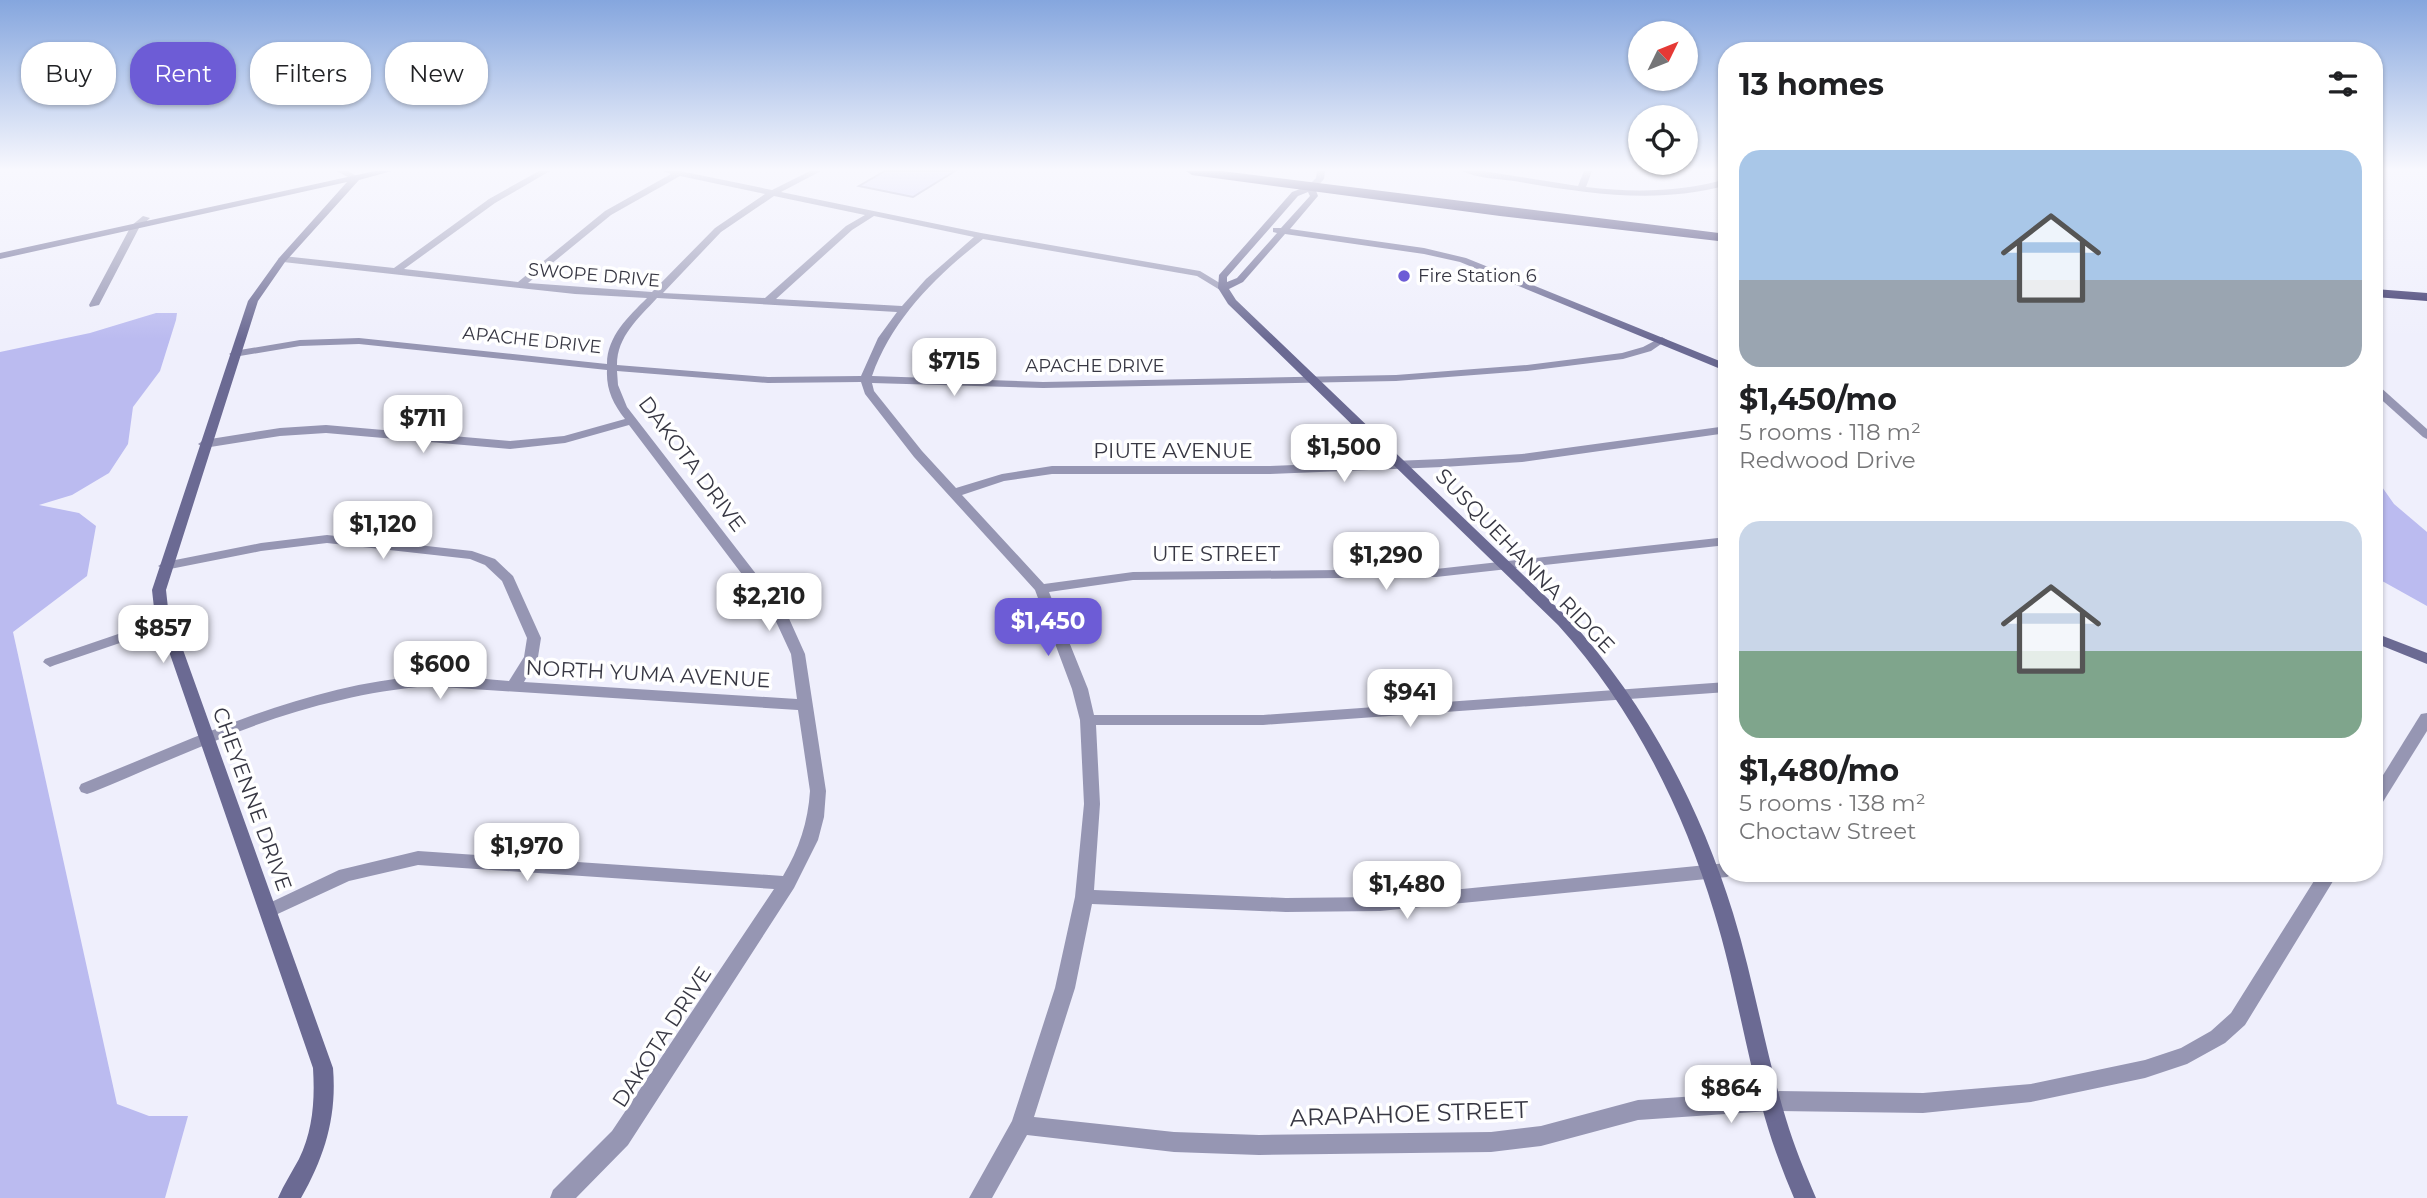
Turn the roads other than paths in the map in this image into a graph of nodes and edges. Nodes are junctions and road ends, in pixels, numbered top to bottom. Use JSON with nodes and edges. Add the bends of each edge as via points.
{"nodes":[{"id":1,"x":131,"y":227,"type":"edge"},
{"id":2,"x":135,"y":227,"type":"edge"},
{"id":3,"x":312,"y":227,"type":"edge"},
{"id":4,"x":456,"y":227,"type":"edge"},
{"id":5,"x":592,"y":227,"type":"edge"},
{"id":6,"x":723,"y":227,"type":"edge"},
{"id":7,"x":853,"y":227,"type":"edge"},
{"id":8,"x":936,"y":227,"type":"edge"},
{"id":9,"x":1286,"y":227,"type":"edge"},
{"id":10,"x":1635,"y":227,"type":"edge"},
{"id":11,"x":1265,"y":229,"type":"joint"},
{"id":12,"x":1282,"y":231,"type":"junction"},
{"id":13,"x":981,"y":236,"type":"junction"},
{"id":14,"x":1718,"y":237,"type":"edge"},
{"id":15,"x":0,"y":256,"type":"edge"},
{"id":16,"x":283,"y":259,"type":"junction"},
{"id":17,"x":396,"y":271,"type":"junction"},
{"id":18,"x":520,"y":285,"type":"junction"},
{"id":19,"x":1223,"y":288,"type":"junction"},
{"id":20,"x":2383,"y":294,"type":"edge"},
{"id":21,"x":655,"y":296,"type":"junction"},
{"id":22,"x":2427,"y":297,"type":"edge"},
{"id":23,"x":767,"y":302,"type":"junction"},
{"id":24,"x":94,"y":304,"type":"dead end"},
{"id":25,"x":904,"y":309,"type":"junction"},
{"id":26,"x":1662,"y":340,"type":"junction"},
{"id":27,"x":234,"y":354,"type":"junction"},
{"id":28,"x":1718,"y":364,"type":"edge"},
{"id":29,"x":612,"y":366,"type":"junction"},
{"id":30,"x":865,"y":379,"type":"junction"},
{"id":31,"x":1314,"y":381,"type":"junction"},
{"id":32,"x":2383,"y":395,"type":"edge"},
{"id":33,"x":632,"y":421,"type":"junction"},
{"id":34,"x":1718,"y":430,"type":"edge"},
{"id":35,"x":2427,"y":435,"type":"edge"},
{"id":36,"x":205,"y":444,"type":"junction"},
{"id":37,"x":1400,"y":463,"type":"junction"},
{"id":38,"x":954,"y":493,"type":"junction"},
{"id":39,"x":1718,"y":542,"type":"edge"},
{"id":40,"x":165,"y":566,"type":"junction"},
{"id":41,"x":1505,"y":566,"type":"junction"},
{"id":42,"x":1041,"y":589,"type":"junction"},
{"id":43,"x":168,"y":622,"type":"junction"},
{"id":44,"x":2383,"y":641,"type":"edge"},
{"id":45,"x":2427,"y":659,"type":"edge"},
{"id":46,"x":50,"y":662,"type":"dead end"},
{"id":47,"x":513,"y":687,"type":"junction"},
{"id":48,"x":1718,"y":688,"type":"edge"},
{"id":49,"x":1618,"y":693,"type":"junction"},
{"id":50,"x":806,"y":705,"type":"junction"},
{"id":51,"x":2427,"y":718,"type":"edge"},
{"id":52,"x":1088,"y":720,"type":"junction"},
{"id":53,"x":208,"y":740,"type":"junction"},
{"id":54,"x":87,"y":788,"type":"dead end"},
{"id":55,"x":2383,"y":788,"type":"edge"},
{"id":56,"x":1718,"y":869,"type":"edge"},
{"id":57,"x":1718,"y":871,"type":"edge"},
{"id":58,"x":1721,"y":882,"type":"edge"},
{"id":59,"x":2323,"y":882,"type":"edge"},
{"id":60,"x":788,"y":883,"type":"junction"},
{"id":61,"x":1084,"y":897,"type":"junction"},
{"id":62,"x":269,"y":911,"type":"junction"},
{"id":63,"x":1770,"y":1101,"type":"junction"},
{"id":64,"x":1021,"y":1125,"type":"junction"},
{"id":65,"x":289,"y":1198,"type":"edge"},
{"id":66,"x":561,"y":1198,"type":"edge"},
{"id":67,"x":981,"y":1198,"type":"edge"},
{"id":68,"x":1805,"y":1198,"type":"edge"}],
"edges":[{"from":1,"to":15,"type":"street"},
{"from":2,"to":24,"type":"street"},
{"from":3,"to":16,"type":"street","name":"CHEYENNE DRIVE"},
{"from":4,"to":17,"type":"street"},
{"from":5,"to":18,"type":"street"},
{"from":6,"to":21,"type":"street","name":"DAKOTA DRIVE"},
{"from":7,"to":23,"type":"street"},
{"from":8,"to":13,"type":"street"},
{"from":9,"to":12,"type":"street"},
{"from":10,"to":14,"type":"highway"},
{"from":11,"to":12,"type":"street"},
{"from":11,"to":19,"type":"street","via":[[1222,277]]},
{"from":12,"to":19,"type":"street","via":[[1240,280]]},
{"from":12,"to":26,"type":"street","via":[[1463,260]]},
{"from":13,"to":19,"type":"street","via":[[1200,274]]},
{"from":13,"to":25,"type":"street","via":[[946,263]]},
{"from":16,"to":17,"type":"street","name":"SWOPE DRIVE"},
{"from":16,"to":27,"type":"street","name":"CHEYENNE DRIVE","via":[[253,301]]},
{"from":17,"to":18,"type":"street","name":"SWOPE DRIVE"},
{"from":18,"to":21,"type":"street","name":"SWOPE DRIVE"},
{"from":19,"to":31,"type":"street","name":"SUSQUEHANNA RIDGE"},
{"from":20,"to":22,"type":"highway"},
{"from":21,"to":23,"type":"street","name":"SWOPE DRIVE"},
{"from":21,"to":29,"type":"street","name":"DAKOTA DRIVE","via":[[618,338]]},
{"from":23,"to":25,"type":"street","name":"SWOPE DRIVE"},
{"from":25,"to":30,"type":"street"},
{"from":26,"to":28,"type":"street"},
{"from":26,"to":31,"type":"street","name":"APACHE DRIVE","via":[[1623,356],[1527,368]]},
{"from":27,"to":29,"type":"street","name":"APACHE DRIVE","via":[[308,342],[359,341]]},
{"from":27,"to":36,"type":"street","name":"CHEYENNE DRIVE"},
{"from":29,"to":30,"type":"street","name":"APACHE DRIVE","via":[[768,380]]},
{"from":29,"to":33,"type":"street","name":"DAKOTA DRIVE","via":[[615,396]]},
{"from":30,"to":31,"type":"street","name":"APACHE DRIVE","via":[[1044,385]]},
{"from":30,"to":38,"type":"street","via":[[869,392]]},
{"from":31,"to":37,"type":"street","name":"SUSQUEHANNA RIDGE"},
{"from":32,"to":35,"type":"street"},
{"from":33,"to":36,"type":"street","via":[[565,439],[510,445],[326,429]]},
{"from":33,"to":50,"type":"street","name":"DAKOTA DRIVE","via":[[780,614],[798,654]]},
{"from":34,"to":37,"type":"street","name":"PIUTE AVENUE","via":[[1522,458]]},
{"from":36,"to":40,"type":"street","name":"CHEYENNE DRIVE"},
{"from":37,"to":38,"type":"street","name":"PIUTE AVENUE","via":[[1269,470],[1052,470],[1002,478]]},
{"from":37,"to":41,"type":"street","name":"SUSQUEHANNA RIDGE"},
{"from":38,"to":42,"type":"street"},
{"from":39,"to":41,"type":"street","name":"UTE STREET"},
{"from":40,"to":43,"type":"street","name":"CHEYENNE DRIVE","via":[[159,590]]},
{"from":40,"to":47,"type":"street","via":[[327,539],[472,555],[490,562],[508,579],[534,638],[531,657]]},
{"from":41,"to":42,"type":"street","name":"UTE STREET","via":[[1366,575],[1133,576]]},
{"from":41,"to":49,"type":"street","name":"SUSQUEHANNA RIDGE","via":[[1588,650]]},
{"from":42,"to":52,"type":"street"},
{"from":43,"to":46,"type":"street"},
{"from":43,"to":53,"type":"street","name":"CHEYENNE DRIVE"},
{"from":44,"to":45,"type":"street"},
{"from":47,"to":50,"type":"street","name":"NORTH YUMA AVENUE"},
{"from":47,"to":53,"type":"street","name":"NORTH YUMA AVENUE","via":[[426,681],[369,687],[301,704]]},
{"from":48,"to":49,"type":"street"},
{"from":49,"to":52,"type":"street","via":[[1263,720]]},
{"from":49,"to":56,"type":"street","name":"SUSQUEHANNA RIDGE"},
{"from":50,"to":60,"type":"street","name":"DAKOTA DRIVE","via":[[818,813],[809,847]]},
{"from":51,"to":55,"type":"street"},
{"from":52,"to":61,"type":"street","via":[[1092,804]]},
{"from":53,"to":54,"type":"street","name":"NORTH YUMA AVENUE"},
{"from":53,"to":62,"type":"street","name":"CHEYENNE DRIVE"},
{"from":57,"to":61,"type":"street","via":[[1380,904]]},
{"from":58,"to":63,"type":"street","name":"SUSQUEHANNA RIDGE"},
{"from":59,"to":63,"type":"street","name":"ARAPAHOE STREET","via":[[2238,1019],[2187,1055],[2145,1069],[2031,1093],[1923,1102]]},
{"from":60,"to":62,"type":"street","via":[[418,858],[345,875]]},
{"from":60,"to":66,"type":"street","name":"DAKOTA DRIVE","via":[[621,1138]]},
{"from":61,"to":64,"type":"street","via":[[1065,988]]},
{"from":62,"to":65,"type":"street","name":"CHEYENNE DRIVE","via":[[323,1068],[327,1100],[316,1147]]},
{"from":63,"to":64,"type":"street","name":"ARAPAHOE STREET","via":[[1638,1110],[1541,1136],[1492,1142],[1174,1142]]},
{"from":63,"to":68,"type":"street","name":"SUSQUEHANNA RIDGE"},
{"from":64,"to":67,"type":"street"}]}
